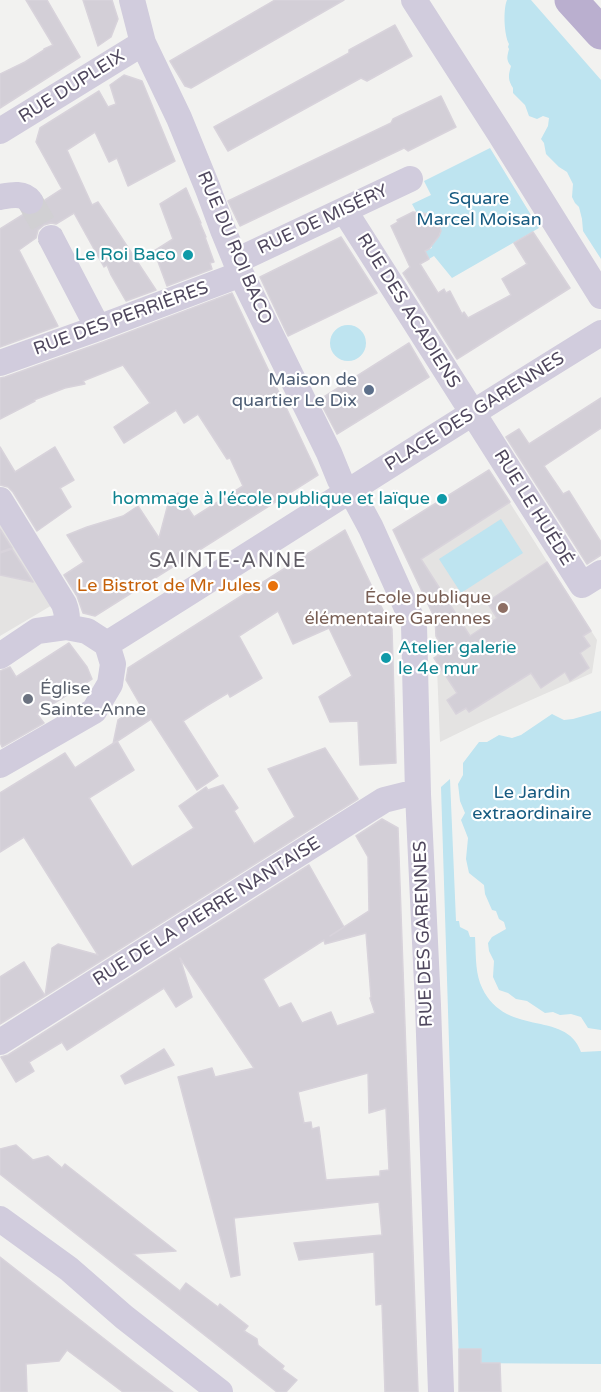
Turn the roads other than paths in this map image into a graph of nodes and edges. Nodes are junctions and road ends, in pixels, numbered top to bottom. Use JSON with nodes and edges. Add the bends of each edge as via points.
{"nodes":[{"id":1,"x":132,"y":0,"type":"edge"},
{"id":2,"x":414,"y":0,"type":"edge"},
{"id":3,"x":571,"y":0,"type":"edge"},
{"id":4,"x":601,"y":33,"type":"edge"},
{"id":5,"x":143,"y":43,"type":"junction"},
{"id":6,"x":0,"y":131,"type":"edge"},
{"id":7,"x":410,"y":179,"type":"dead end"},
{"id":8,"x":0,"y":197,"type":"edge"},
{"id":9,"x":30,"y":201,"type":"dead end"},
{"id":10,"x":344,"y":210,"type":"junction"},
{"id":11,"x":51,"y":238,"type":"tunnel mouth"},
{"id":12,"x":238,"y":268,"type":"junction"},
{"id":13,"x":601,"y":296,"type":"edge"},
{"id":14,"x":98,"y":328,"type":"junction"},
{"id":15,"x":601,"y":333,"type":"edge"},
{"id":16,"x":0,"y":363,"type":"edge"},
{"id":17,"x":472,"y":412,"type":"junction"},
{"id":18,"x":348,"y":491,"type":"junction"},
{"id":19,"x":0,"y":500,"type":"edge"},
{"id":20,"x":601,"y":573,"type":"edge"},
{"id":21,"x":66,"y":627,"type":"junction"},
{"id":22,"x":107,"y":644,"type":"junction"},
{"id":23,"x":0,"y":656,"type":"edge"},
{"id":24,"x":0,"y":765,"type":"edge"},
{"id":25,"x":418,"y":794,"type":"junction"},
{"id":26,"x":0,"y":1042,"type":"edge"},
{"id":27,"x":0,"y":1219,"type":"edge"},
{"id":28,"x":220,"y":1392,"type":"edge"},
{"id":29,"x":441,"y":1392,"type":"edge"}],
"edges":[{"from":1,"to":5,"type":"street","name":"RUE DU ROI BACO"},
{"from":2,"to":13,"type":"street"},
{"from":3,"to":4,"type":"main road"},
{"from":5,"to":6,"type":"street","name":"RUE DUPLEIX"},
{"from":5,"to":12,"type":"street","name":"RUE DU ROI BACO","via":[[179,118]]},
{"from":7,"to":10,"type":"street","name":"RUE DE MISÉRY"},
{"from":8,"to":9,"type":"street","via":[[23,195]]},
{"from":10,"to":12,"type":"street","name":"RUE DE MISÉRY"},
{"from":10,"to":17,"type":"street","name":"RUE DES ACADIENS"},
{"from":11,"to":14,"type":"street"},
{"from":12,"to":14,"type":"street","name":"RUE DES PERRIÈRES"},
{"from":12,"to":18,"type":"street","name":"RUE DU ROI BACO"},
{"from":14,"to":16,"type":"street","name":"RUE DES PERRIÈRES"},
{"from":15,"to":17,"type":"street","name":"PLACE DES GARENNES"},
{"from":17,"to":18,"type":"street","name":"PLACE DES GARENNES"},
{"from":17,"to":20,"type":"street","name":"RUE LE HUÉDÉ","via":[[582,585]]},
{"from":18,"to":22,"type":"street","name":"PLACE DES GARENNES"},
{"from":18,"to":25,"type":"street","name":"RUE DES GARENNES","via":[[371,528],[414,624]]},
{"from":19,"to":21,"type":"street","via":[[64,603]]},
{"from":21,"to":22,"type":"street","via":[[87,631]]},
{"from":21,"to":23,"type":"street","via":[[36,631]]},
{"from":22,"to":24,"type":"street","via":[[113,664],[110,684],[94,711]]},
{"from":25,"to":26,"type":"street","name":"RUE DE LA PIERRE NANTAISE","via":[[384,800]]},
{"from":25,"to":29,"type":"street","name":"RUE DES GARENNES"},
{"from":27,"to":28,"type":"street","via":[[69,1269]]}]}
